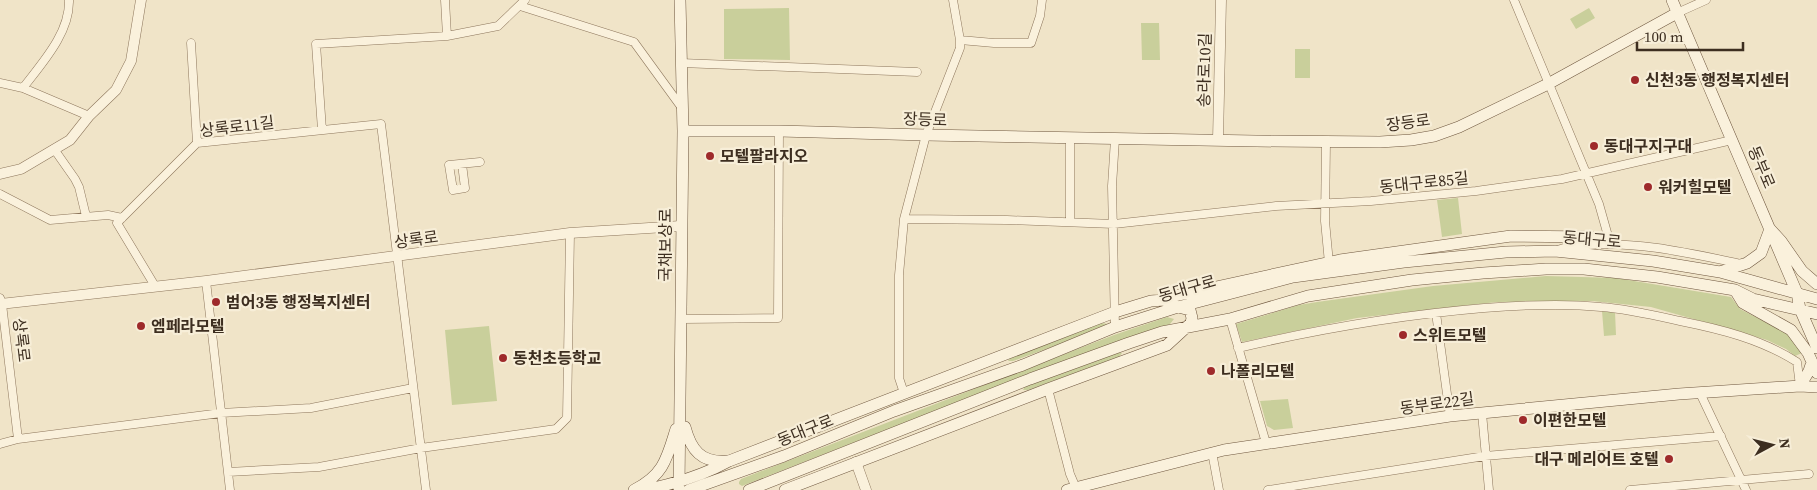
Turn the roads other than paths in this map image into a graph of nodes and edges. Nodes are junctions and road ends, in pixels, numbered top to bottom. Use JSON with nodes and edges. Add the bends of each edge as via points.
{"nodes":[{"id":1,"x":69,"y":0,"type":"edge"},
{"id":2,"x":141,"y":0,"type":"edge"},
{"id":3,"x":445,"y":0,"type":"edge"},
{"id":4,"x":680,"y":0,"type":"edge"},
{"id":5,"x":953,"y":0,"type":"edge"},
{"id":6,"x":1042,"y":0,"type":"edge"},
{"id":7,"x":1221,"y":0,"type":"edge"},
{"id":8,"x":1514,"y":0,"type":"edge"},
{"id":9,"x":1672,"y":0,"type":"edge"},
{"id":10,"x":1706,"y":0,"type":"edge"},
{"id":11,"x":523,"y":3,"type":"edge"},
{"id":12,"x":1677,"y":13,"type":"junction"},
{"id":13,"x":447,"y":36,"type":"junction"},
{"id":14,"x":960,"y":40,"type":"junction"},
{"id":15,"x":191,"y":43,"type":"dead end"},
{"id":16,"x":681,"y":62,"type":"junction"},
{"id":17,"x":918,"y":72,"type":"dead end"},
{"id":18,"x":0,"y":83,"type":"edge"},
{"id":19,"x":1548,"y":84,"type":"junction"},
{"id":20,"x":23,"y":88,"type":"junction"},
{"id":21,"x":682,"y":108,"type":"junction"},
{"id":22,"x":90,"y":116,"type":"junction"},
{"id":23,"x":322,"y":130,"type":"junction"},
{"id":24,"x":779,"y":130,"type":"junction"},
{"id":25,"x":682,"y":132,"type":"junction"},
{"id":26,"x":926,"y":135,"type":"junction"},
{"id":27,"x":1070,"y":138,"type":"junction"},
{"id":28,"x":1114,"y":139,"type":"junction"},
{"id":29,"x":1218,"y":140,"type":"junction"},
{"id":30,"x":1732,"y":140,"type":"junction"},
{"id":31,"x":1326,"y":142,"type":"junction"},
{"id":32,"x":196,"y":143,"type":"junction"},
{"id":33,"x":54,"y":149,"type":"junction"},
{"id":34,"x":480,"y":162,"type":"dead end"},
{"id":35,"x":462,"y":164,"type":"dead end"},
{"id":36,"x":1586,"y":173,"type":"junction"},
{"id":37,"x":0,"y":174,"type":"edge"},
{"id":38,"x":0,"y":194,"type":"edge"},
{"id":39,"x":1325,"y":204,"type":"junction"},
{"id":40,"x":86,"y":216,"type":"junction"},
{"id":41,"x":122,"y":218,"type":"junction"},
{"id":42,"x":904,"y":219,"type":"junction"},
{"id":43,"x":1070,"y":222,"type":"junction"},
{"id":44,"x":1114,"y":224,"type":"junction"},
{"id":45,"x":681,"y":226,"type":"junction"},
{"id":46,"x":1770,"y":229,"type":"junction"},
{"id":47,"x":570,"y":233,"type":"junction"},
{"id":48,"x":1610,"y":244,"type":"junction"},
{"id":49,"x":1555,"y":251,"type":"junction"},
{"id":50,"x":397,"y":257,"type":"junction"},
{"id":51,"x":1328,"y":262,"type":"junction"},
{"id":52,"x":1744,"y":264,"type":"junction"},
{"id":53,"x":1720,"y":272,"type":"junction"},
{"id":54,"x":206,"y":282,"type":"junction"},
{"id":55,"x":1817,"y":284,"type":"edge"},
{"id":56,"x":155,"y":286,"type":"junction"},
{"id":57,"x":1735,"y":290,"type":"junction"},
{"id":58,"x":1797,"y":293,"type":"junction"},
{"id":59,"x":1817,"y":300,"type":"edge"},
{"id":60,"x":1151,"y":301,"type":"junction"},
{"id":61,"x":1,"y":302,"type":"edge"},
{"id":62,"x":1178,"y":307,"type":"junction"},
{"id":63,"x":1800,"y":309,"type":"junction"},
{"id":64,"x":1115,"y":312,"type":"junction"},
{"id":65,"x":1436,"y":313,"type":"junction"},
{"id":66,"x":1817,"y":314,"type":"edge"},
{"id":67,"x":682,"y":319,"type":"junction"},
{"id":68,"x":1230,"y":319,"type":"junction"},
{"id":69,"x":1115,"y":327,"type":"junction"},
{"id":70,"x":1187,"y":328,"type":"junction"},
{"id":71,"x":1238,"y":348,"type":"junction"},
{"id":72,"x":1817,"y":348,"type":"edge"},
{"id":73,"x":1811,"y":361,"type":"junction"},
{"id":74,"x":1797,"y":362,"type":"junction"},
{"id":75,"x":1817,"y":373,"type":"edge"},
{"id":76,"x":1800,"y":386,"type":"junction"},
{"id":77,"x":1817,"y":387,"type":"edge"},
{"id":78,"x":413,"y":388,"type":"junction"},
{"id":79,"x":1048,"y":389,"type":"junction"},
{"id":80,"x":904,"y":393,"type":"junction"},
{"id":81,"x":1700,"y":393,"type":"junction"},
{"id":82,"x":221,"y":413,"type":"junction"},
{"id":83,"x":681,"y":413,"type":"junction"},
{"id":84,"x":1482,"y":413,"type":"junction"},
{"id":85,"x":1450,"y":416,"type":"junction"},
{"id":86,"x":1721,"y":436,"type":"junction"},
{"id":87,"x":18,"y":439,"type":"junction"},
{"id":88,"x":1266,"y":443,"type":"junction"},
{"id":89,"x":0,"y":444,"type":"edge"},
{"id":90,"x":421,"y":448,"type":"junction"},
{"id":91,"x":1212,"y":452,"type":"junction"},
{"id":92,"x":1485,"y":456,"type":"junction"},
{"id":93,"x":729,"y":461,"type":"junction"},
{"id":94,"x":856,"y":462,"type":"junction"},
{"id":95,"x":228,"y":472,"type":"junction"},
{"id":96,"x":1809,"y":474,"type":"dead end"},
{"id":97,"x":725,"y":476,"type":"junction"},
{"id":98,"x":1742,"y":480,"type":"junction"},
{"id":99,"x":679,"y":486,"type":"edge"},
{"id":100,"x":1071,"y":489,"type":"edge"},
{"id":101,"x":230,"y":490,"type":"edge"},
{"id":102,"x":426,"y":490,"type":"edge"},
{"id":103,"x":634,"y":490,"type":"edge"},
{"id":104,"x":644,"y":490,"type":"edge"},
{"id":105,"x":690,"y":490,"type":"edge"},
{"id":106,"x":722,"y":490,"type":"edge"},
{"id":107,"x":749,"y":490,"type":"edge"},
{"id":108,"x":784,"y":490,"type":"edge"},
{"id":109,"x":866,"y":490,"type":"edge"},
{"id":110,"x":1219,"y":490,"type":"edge"},
{"id":111,"x":1268,"y":490,"type":"edge"},
{"id":112,"x":1489,"y":490,"type":"edge"},
{"id":113,"x":1630,"y":490,"type":"edge"},
{"id":114,"x":1746,"y":490,"type":"edge"}],
"edges":[{"from":1,"to":20,"type":"street","via":[[69,10],[55,47]]},
{"from":2,"to":22,"type":"street","via":[[131,61],[116,90]]},
{"from":3,"to":13,"type":"street"},
{"from":4,"to":16,"type":"main road","name":"국채보상로"},
{"from":5,"to":14,"type":"street"},
{"from":6,"to":14,"type":"street","via":[[1031,43]]},
{"from":7,"to":29,"type":"street","name":"송라로10길"},
{"from":8,"to":19,"type":"street"},
{"from":9,"to":12,"type":"main road","name":"동부로"},
{"from":10,"to":12,"type":"street"},
{"from":11,"to":13,"type":"street","via":[[498,26]]},
{"from":11,"to":21,"type":"street","via":[[634,42]]},
{"from":12,"to":19,"type":"main road","name":"장등로"},
{"from":12,"to":30,"type":"main road","name":"동부로"},
{"from":13,"to":23,"type":"street","via":[[316,44]]},
{"from":14,"to":26,"type":"street","via":[[960,48]]},
{"from":15,"to":32,"type":"street"},
{"from":16,"to":17,"type":"street"},
{"from":16,"to":21,"type":"main road","name":"국채보상로"},
{"from":18,"to":20,"type":"street"},
{"from":19,"to":31,"type":"main road","name":"장등로","via":[[1434,136],[1380,142]]},
{"from":19,"to":36,"type":"street"},
{"from":20,"to":22,"type":"street"},
{"from":21,"to":25,"type":"main road","name":"국채보상로"},
{"from":22,"to":33,"type":"street","via":[[70,140]]},
{"from":23,"to":32,"type":"street","name":"상록로11길"},
{"from":23,"to":50,"type":"street","name":"상록로11길","via":[[381,124]]},
{"from":24,"to":25,"type":"main road","name":"장등로"},
{"from":24,"to":26,"type":"main road","name":"장등로"},
{"from":24,"to":67,"type":"street","via":[[778,318]]},
{"from":25,"to":45,"type":"main road","name":"국채보상로"},
{"from":26,"to":27,"type":"main road","name":"장등로"},
{"from":26,"to":42,"type":"street"},
{"from":27,"to":28,"type":"main road","name":"장등로"},
{"from":27,"to":43,"type":"street"},
{"from":28,"to":29,"type":"main road","name":"장등로"},
{"from":28,"to":44,"type":"street"},
{"from":29,"to":31,"type":"main road","name":"장등로"},
{"from":30,"to":36,"type":"street","name":"동대구로85길"},
{"from":30,"to":46,"type":"main road","name":"동부로"},
{"from":31,"to":39,"type":"street"},
{"from":32,"to":41,"type":"street","name":"상록로11길"},
{"from":33,"to":37,"type":"street","via":[[21,169]]},
{"from":33,"to":40,"type":"street","via":[[76,179]]},
{"from":34,"to":35,"type":"street"},
{"from":36,"to":39,"type":"street","name":"동대구로85길","via":[[1476,191]]},
{"from":36,"to":48,"type":"street"},
{"from":38,"to":40,"type":"street","via":[[50,220]]},
{"from":39,"to":44,"type":"street","name":"동대구로85길","via":[[1276,206]]},
{"from":39,"to":51,"type":"street"},
{"from":40,"to":41,"type":"street"},
{"from":41,"to":56,"type":"street","via":[[117,223]]},
{"from":42,"to":43,"type":"street"},
{"from":42,"to":80,"type":"street","via":[[899,368]]},
{"from":43,"to":44,"type":"street","name":"동대구로85길"},
{"from":44,"to":64,"type":"street"},
{"from":45,"to":47,"type":"street","name":"상록로"},
{"from":45,"to":67,"type":"main road","name":"국채보상로"},
{"from":46,"to":52,"type":"main road","via":[[1761,253]]},
{"from":46,"to":55,"type":"main road","via":[[1802,271]]},
{"from":46,"to":58,"type":"main road","name":"동부로"},
{"from":47,"to":50,"type":"street","name":"상록로"},
{"from":47,"to":90,"type":"street","via":[[568,418],[556,429]]},
{"from":48,"to":49,"type":"street","via":[[1569,245]]},
{"from":48,"to":51,"type":"main road","via":[[1594,237],[1511,236]]},
{"from":48,"to":52,"type":"street","via":[[1675,251]]},
{"from":49,"to":53,"type":"main road","name":"동대구로"},
{"from":49,"to":62,"type":"main road","name":"동대구로","via":[[1414,261],[1293,277]]},
{"from":50,"to":54,"type":"street","name":"상록로"},
{"from":50,"to":78,"type":"street"},
{"from":51,"to":60,"type":"main road"},
{"from":52,"to":53,"type":"main road"},
{"from":53,"to":58,"type":"main road","name":"동대구로"},
{"from":54,"to":56,"type":"street","name":"상록로"},
{"from":54,"to":82,"type":"street"},
{"from":56,"to":61,"type":"street","name":"상록로"},
{"from":57,"to":63,"type":"main road","name":"동대구로","via":[[1753,299]]},
{"from":57,"to":68,"type":"main road","name":"동대구로","via":[[1619,272],[1546,268],[1412,280],[1308,296]]},
{"from":57,"to":73,"type":"main road","via":[[1743,303],[1791,330]]},
{"from":58,"to":59,"type":"main road","name":"동대구로"},
{"from":58,"to":63,"type":"main road","name":"동부로"},
{"from":60,"to":62,"type":"main road","via":[[1164,300]]},
{"from":60,"to":64,"type":"main road"},
{"from":61,"to":87,"type":"street","name":"상록로"},
{"from":62,"to":69,"type":"main road","name":"동대구로"},
{"from":62,"to":70,"type":"main road","via":[[1190,310],[1192,318]]},
{"from":63,"to":66,"type":"main road","name":"동대구로"},
{"from":63,"to":72,"type":"main road","name":"동부로"},
{"from":64,"to":69,"type":"street"},
{"from":64,"to":80,"type":"main road"},
{"from":65,"to":71,"type":"street","via":[[1356,323]]},
{"from":65,"to":74,"type":"street","via":[[1553,305],[1637,311],[1732,333],[1777,349]]},
{"from":65,"to":85,"type":"street"},
{"from":67,"to":83,"type":"main road","name":"국채보상로"},
{"from":68,"to":70,"type":"main road","name":"동대구로"},
{"from":68,"to":71,"type":"street"},
{"from":69,"to":97,"type":"main road","name":"동대구로","via":[[1023,365]]},
{"from":70,"to":79,"type":"main road","via":[[1167,345]]},
{"from":70,"to":107,"type":"main road","name":"동대구로","via":[[1162,332],[1039,376]]},
{"from":71,"to":88,"type":"street"},
{"from":73,"to":74,"type":"street"},
{"from":73,"to":75,"type":"main road"},
{"from":73,"to":76,"type":"main road","via":[[1809,372]]},
{"from":74,"to":76,"type":"street"},
{"from":76,"to":77,"type":"main road","name":"동부로22길"},
{"from":76,"to":81,"type":"main road","name":"동부로22길"},
{"from":78,"to":82,"type":"street","via":[[311,408]]},
{"from":78,"to":90,"type":"street"},
{"from":79,"to":94,"type":"main road"},
{"from":79,"to":100,"type":"street"},
{"from":80,"to":93,"type":"main road"},
{"from":81,"to":84,"type":"main road","name":"동부로22길"},
{"from":81,"to":86,"type":"street"},
{"from":82,"to":87,"type":"street"},
{"from":82,"to":95,"type":"street"},
{"from":83,"to":93,"type":"main road","via":[[689,442],[703,457],[713,462]]},
{"from":83,"to":99,"type":"main road","name":"국채보상로"},
{"from":83,"to":103,"type":"main road","via":[[671,451],[662,467],[655,476]]},
{"from":84,"to":85,"type":"main road","name":"동부로22길"},
{"from":84,"to":92,"type":"street"},
{"from":85,"to":88,"type":"main road","name":"동부로22길"},
{"from":86,"to":92,"type":"street"},
{"from":86,"to":98,"type":"street"},
{"from":87,"to":89,"type":"street"},
{"from":88,"to":91,"type":"main road","name":"동부로22길"},
{"from":90,"to":95,"type":"street","via":[[320,467]]},
{"from":90,"to":102,"type":"street"},
{"from":91,"to":100,"type":"main road","name":"동부로22길"},
{"from":91,"to":110,"type":"street"},
{"from":92,"to":111,"type":"street"},
{"from":92,"to":112,"type":"street"},
{"from":93,"to":99,"type":"main road"},
{"from":94,"to":108,"type":"main road"},
{"from":94,"to":109,"type":"street"},
{"from":95,"to":101,"type":"street"},
{"from":96,"to":98,"type":"street"},
{"from":97,"to":105,"type":"main road","name":"동대구로"},
{"from":97,"to":106,"type":"main road"},
{"from":98,"to":113,"type":"street"},
{"from":98,"to":114,"type":"street"},
{"from":99,"to":104,"type":"main road"}]}
